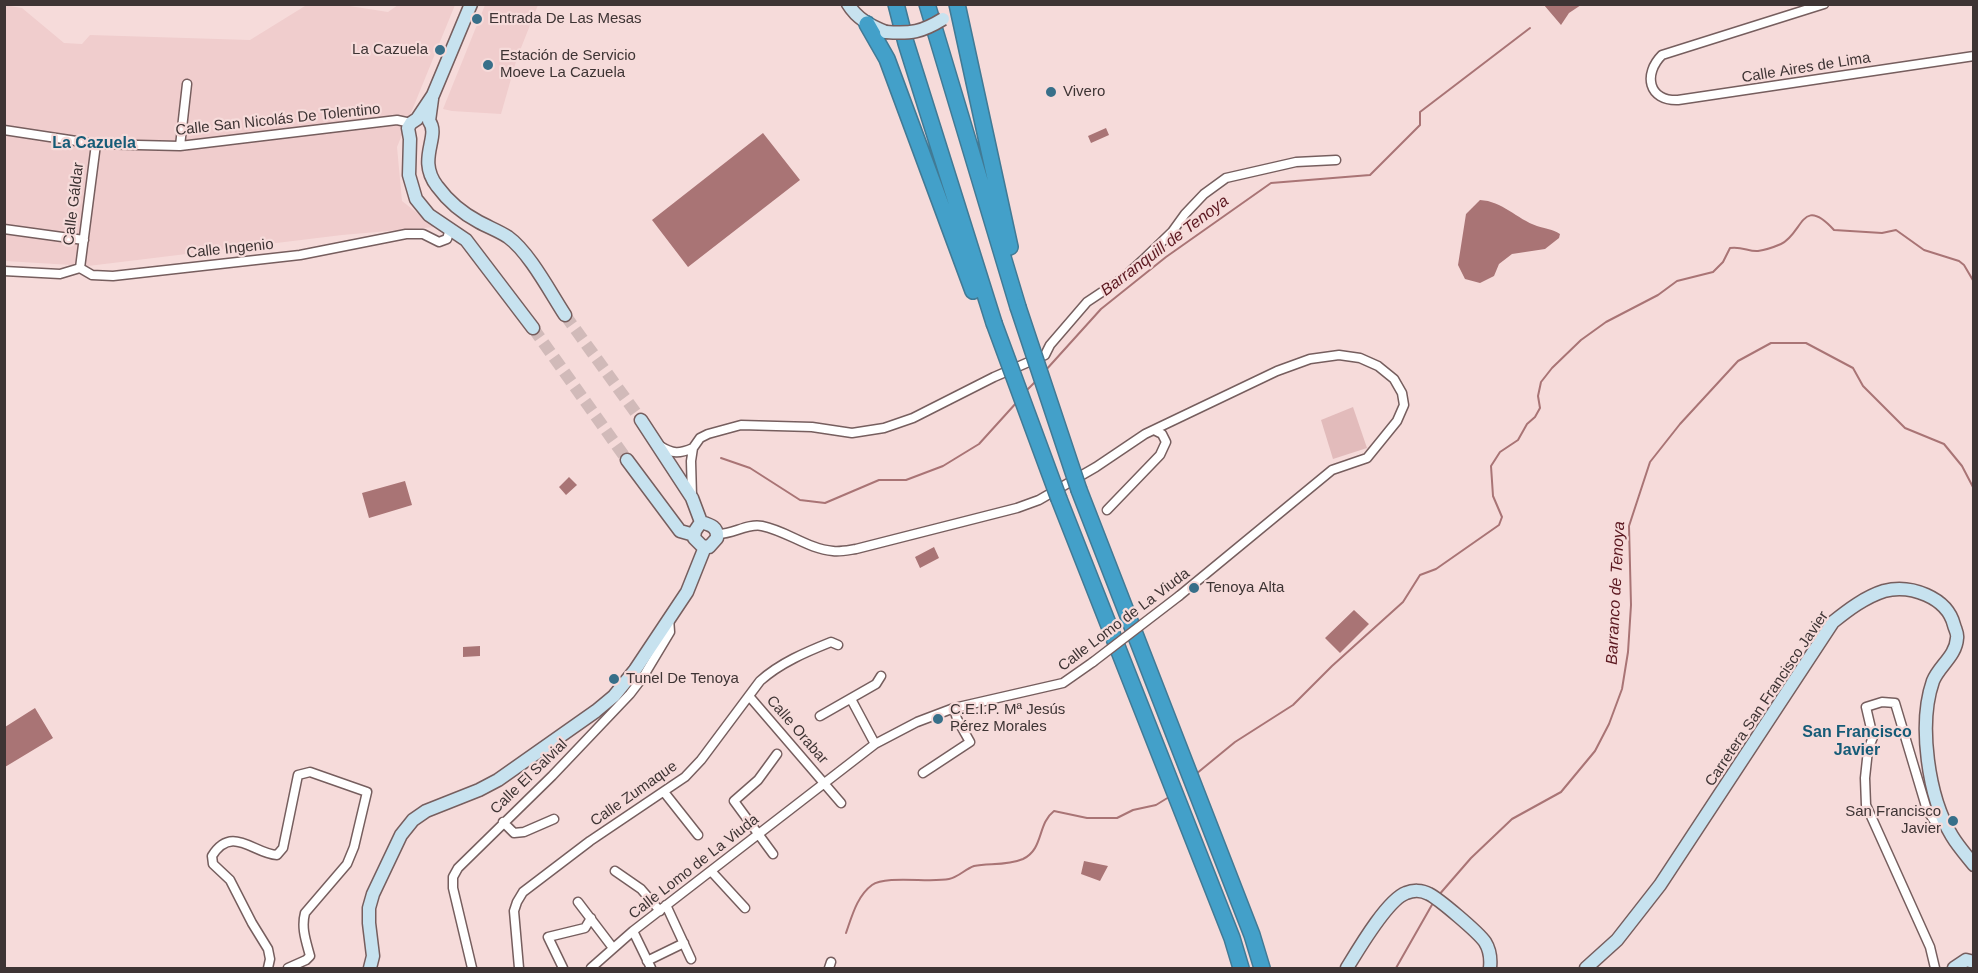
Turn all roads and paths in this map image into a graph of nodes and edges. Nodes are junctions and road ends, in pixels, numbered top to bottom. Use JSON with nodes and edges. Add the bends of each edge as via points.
{"nodes":[{"id":1,"x":471,"y":4,"type":"edge"},
{"id":2,"x":848,"y":4,"type":"edge"},
{"id":3,"x":896,"y":4,"type":"edge"},
{"id":4,"x":927,"y":4,"type":"edge"},
{"id":5,"x":956,"y":4,"type":"edge"},
{"id":6,"x":1824,"y":4,"type":"edge"},
{"id":7,"x":867,"y":24,"type":"junction"},
{"id":8,"x":1974,"y":56,"type":"edge"},
{"id":9,"x":186,"y":84,"type":"dead end"},
{"id":10,"x":419,"y":121,"type":"junction"},
{"id":11,"x":4,"y":130,"type":"edge"},
{"id":12,"x":410,"y":139,"type":"junction"},
{"id":13,"x":431,"y":139,"type":"junction"},
{"id":14,"x":96,"y":144,"type":"junction"},
{"id":15,"x":180,"y":146,"type":"junction"},
{"id":16,"x":1336,"y":160,"type":"dead end"},
{"id":17,"x":4,"y":229,"type":"edge"},
{"id":18,"x":450,"y":229,"type":"junction"},
{"id":19,"x":84,"y":240,"type":"junction"},
{"id":20,"x":80,"y":268,"type":"junction"},
{"id":21,"x":4,"y":271,"type":"edge"},
{"id":22,"x":1021,"y":306,"type":"junction"},
{"id":23,"x":565,"y":315,"type":"tunnel mouth"},
{"id":24,"x":991,"y":326,"type":"junction"},
{"id":25,"x":533,"y":328,"type":"tunnel mouth"},
{"id":26,"x":641,"y":420,"type":"tunnel mouth"},
{"id":27,"x":1156,"y":430,"type":"junction"},
{"id":28,"x":658,"y":446,"type":"junction"},
{"id":29,"x":693,"y":448,"type":"junction"},
{"id":30,"x":627,"y":460,"type":"tunnel mouth"},
{"id":31,"x":692,"y":498,"type":"junction"},
{"id":32,"x":1107,"y":510,"type":"dead end"},
{"id":33,"x":701,"y":522,"type":"junction"},
{"id":34,"x":717,"y":534,"type":"junction"},
{"id":35,"x":694,"y":535,"type":"junction"},
{"id":36,"x":705,"y":547,"type":"junction"},
{"id":37,"x":669,"y":618,"type":"junction"},
{"id":38,"x":838,"y":645,"type":"dead end"},
{"id":39,"x":881,"y":676,"type":"dead end"},
{"id":40,"x":749,"y":696,"type":"junction"},
{"id":41,"x":851,"y":699,"type":"junction"},
{"id":42,"x":954,"y":708,"type":"junction"},
{"id":43,"x":820,"y":716,"type":"dead end"},
{"id":44,"x":875,"y":744,"type":"junction"},
{"id":45,"x":777,"y":754,"type":"dead end"},
{"id":46,"x":923,"y":773,"type":"dead end"},
{"id":47,"x":825,"y":783,"type":"junction"},
{"id":48,"x":664,"y":792,"type":"junction"},
{"id":49,"x":841,"y":803,"type":"dead end"},
{"id":50,"x":554,"y":819,"type":"dead end"},
{"id":51,"x":503,"y":822,"type":"junction"},
{"id":52,"x":1946,"y":824,"type":"junction"},
{"id":53,"x":759,"y":834,"type":"junction"},
{"id":54,"x":698,"y":835,"type":"dead end"},
{"id":55,"x":773,"y":854,"type":"dead end"},
{"id":56,"x":1974,"y":865,"type":"edge"},
{"id":57,"x":615,"y":871,"type":"dead end"},
{"id":58,"x":711,"y":871,"type":"junction"},
{"id":59,"x":578,"y":902,"type":"dead end"},
{"id":60,"x":663,"y":908,"type":"junction"},
{"id":61,"x":745,"y":908,"type":"dead end"},
{"id":62,"x":591,"y":918,"type":"junction"},
{"id":63,"x":633,"y":931,"type":"junction"},
{"id":64,"x":684,"y":943,"type":"junction"},
{"id":65,"x":614,"y":948,"type":"junction"},
{"id":66,"x":692,"y":959,"type":"dead end"},
{"id":67,"x":1974,"y":962,"type":"edge"},
{"id":68,"x":648,"y":966,"type":"edge"},
{"id":69,"x":268,"y":969,"type":"edge"},
{"id":70,"x":288,"y":969,"type":"edge"},
{"id":71,"x":370,"y":969,"type":"edge"},
{"id":72,"x":472,"y":969,"type":"edge"},
{"id":73,"x":519,"y":969,"type":"edge"},
{"id":74,"x":563,"y":969,"type":"edge"},
{"id":75,"x":591,"y":969,"type":"edge"},
{"id":76,"x":1241,"y":969,"type":"edge"},
{"id":77,"x":1262,"y":969,"type":"edge"},
{"id":78,"x":1347,"y":969,"type":"edge"},
{"id":79,"x":1490,"y":969,"type":"edge"},
{"id":80,"x":1586,"y":969,"type":"edge"},
{"id":81,"x":1935,"y":969,"type":"edge"},
{"id":82,"x":1954,"y":969,"type":"edge"}],
"edges":[{"from":1,"to":10,"type":"main road"},
{"from":2,"to":7,"type":"main road"},
{"from":3,"to":24,"type":"highway"},
{"from":4,"to":22,"type":"highway"},
{"from":5,"to":7,"type":"main road","bridge":true,"via":[[943,19],[906,34],[886,32]]},
{"from":5,"to":22,"type":"highway"},
{"from":6,"to":8,"type":"street","name":"Calle Aires de Lima","via":[[1662,56],[1650,72],[1650,84],[1656,94],[1668,100],[1685,100]]},
{"from":7,"to":24,"type":"highway","via":[[887,59]]},
{"from":9,"to":15,"type":"street"},
{"from":10,"to":12,"type":"main road","via":[[408,134]]},
{"from":10,"to":13,"type":"main road","via":[[434,130]]},
{"from":10,"to":15,"type":"street","name":"Calle San Nicolás De Tolentino","via":[[397,120]]},
{"from":11,"to":14,"type":"street","name":"Calle San Nicolás De Tolentino"},
{"from":12,"to":13,"type":"main road","via":[[423,144]]},
{"from":12,"to":18,"type":"main road","via":[[409,175],[416,199],[429,215]]},
{"from":13,"to":23,"type":"main road","via":[[428,171],[436,185],[452,204],[521,248]]},
{"from":14,"to":15,"type":"street","name":"Calle San Nicolás De Tolentino"},
{"from":14,"to":19,"type":"street","name":"Calle Gáldar"},
{"from":16,"to":29,"type":"street","via":[[1296,162],[1226,178],[1204,194],[1130,272],[1087,302],[1045,355],[913,418],[852,433],[812,427],[741,425],[708,434]]},
{"from":17,"to":19,"type":"street"},
{"from":18,"to":20,"type":"street","name":"Calle Ingenio","via":[[447,239],[439,242],[423,234],[406,234],[300,255],[113,276],[92,275]]},
{"from":18,"to":25,"type":"main road","via":[[466,240]]},
{"from":19,"to":20,"type":"street","name":"Calle Gáldar"},
{"from":20,"to":21,"type":"street","name":"Calle Ingenio","via":[[60,274]]},
{"from":22,"to":77,"type":"highway","bridge":true,"via":[[1079,490]]},
{"from":24,"to":76,"type":"highway","bridge":true,"via":[[1158,747]]},
{"from":26,"to":28,"type":"main road"},
{"from":27,"to":32,"type":"street","via":[[1166,442],[1160,455]]},
{"from":27,"to":34,"type":"street","via":[[1039,500],[856,549],[832,551],[760,525]]},
{"from":27,"to":42,"type":"street","name":"Calle Lomo de La Viuda","bridge":true,"via":[[1277,371],[1310,359],[1339,355],[1378,366],[1394,380],[1404,405],[1367,458],[1332,470],[1179,596],[1063,683]]},
{"from":28,"to":29,"type":"street","via":[[680,454]]},
{"from":28,"to":31,"type":"main road"},
{"from":29,"to":31,"type":"street"},
{"from":30,"to":35,"type":"main road","via":[[680,531]]},
{"from":31,"to":33,"type":"main road"},
{"from":33,"to":34,"type":"main road","via":[[714,527]]},
{"from":33,"to":35,"type":"main road"},
{"from":34,"to":36,"type":"main road","via":[[713,545]]},
{"from":35,"to":36,"type":"main road","via":[[696,542]]},
{"from":36,"to":37,"type":"main road","via":[[687,591]]},
{"from":37,"to":51,"type":"street","name":"Calle El Salvial","via":[[670,632],[643,677],[552,776]]},
{"from":37,"to":71,"type":"main road","via":[[635,670],[596,711],[498,780],[413,820],[401,835],[373,894],[369,908]]},
{"from":38,"to":40,"type":"street","name":"Calle Zumaque","via":[[831,642],[795,657],[767,674]]},
{"from":39,"to":41,"type":"street","via":[[876,684]]},
{"from":40,"to":47,"type":"street","name":"Calle Orabar"},
{"from":40,"to":48,"type":"street","name":"Calle Zumaque","via":[[701,760]]},
{"from":41,"to":43,"type":"street"},
{"from":41,"to":44,"type":"street"},
{"from":42,"to":44,"type":"street","name":"Calle Lomo de La Viuda"},
{"from":42,"to":46,"type":"street","via":[[969,742]]},
{"from":44,"to":47,"type":"street","name":"Calle Lomo de La Viuda"},
{"from":45,"to":53,"type":"street","via":[[758,780],[734,801]]},
{"from":47,"to":49,"type":"street","name":"Calle Orabar"},
{"from":47,"to":53,"type":"street","name":"Calle Lomo de La Viuda"},
{"from":48,"to":54,"type":"street"},
{"from":48,"to":73,"type":"street","name":"Calle Zumaque","via":[[523,892],[514,911]]},
{"from":50,"to":51,"type":"street","via":[[524,832],[514,832]]},
{"from":51,"to":72,"type":"street","name":"Calle El Salvial","via":[[453,877]]},
{"from":52,"to":56,"type":"main road","name":"Carretera San Francisco Javier"},
{"from":52,"to":80,"type":"main road","name":"Carretera San Francisco Javier","via":[[1931,777],[1927,702],[1934,678],[1952,654],[1958,638],[1952,616],[1938,600],[1912,590],[1884,591],[1855,605],[1833,622],[1660,885],[1617,940]]},
{"from":52,"to":81,"type":"street","via":[[1935,822],[1927,810],[1895,703],[1866,706],[1873,737],[1865,778],[1866,805],[1930,947]]},
{"from":53,"to":55,"type":"street"},
{"from":53,"to":58,"type":"street","name":"Calle Lomo de La Viuda"},
{"from":57,"to":60,"type":"street"},
{"from":58,"to":60,"type":"street","name":"Calle Lomo de La Viuda"},
{"from":58,"to":61,"type":"street"},
{"from":59,"to":62,"type":"street"},
{"from":60,"to":63,"type":"street","name":"Calle Lomo de La Viuda"},
{"from":60,"to":64,"type":"street"},
{"from":62,"to":65,"type":"street"},
{"from":62,"to":74,"type":"street","via":[[585,928],[548,937]]},
{"from":63,"to":65,"type":"street","name":"Calle Lomo de La Viuda"},
{"from":63,"to":68,"type":"street"},
{"from":64,"to":66,"type":"street"},
{"from":64,"to":68,"type":"street"},
{"from":65,"to":75,"type":"street","name":"Calle Lomo de La Viuda"},
{"from":67,"to":82,"type":"main road","via":[[1966,960]]},
{"from":69,"to":70,"type":"street","via":[[267,949],[230,880],[213,864],[212,856],[216,849],[237,842],[277,855],[283,848],[298,775],[310,772],[367,792],[347,864],[305,913],[304,933],[310,956]]},
{"from":78,"to":79,"type":"main road","via":[[1398,897],[1417,890],[1429,894],[1485,942]]}]}
